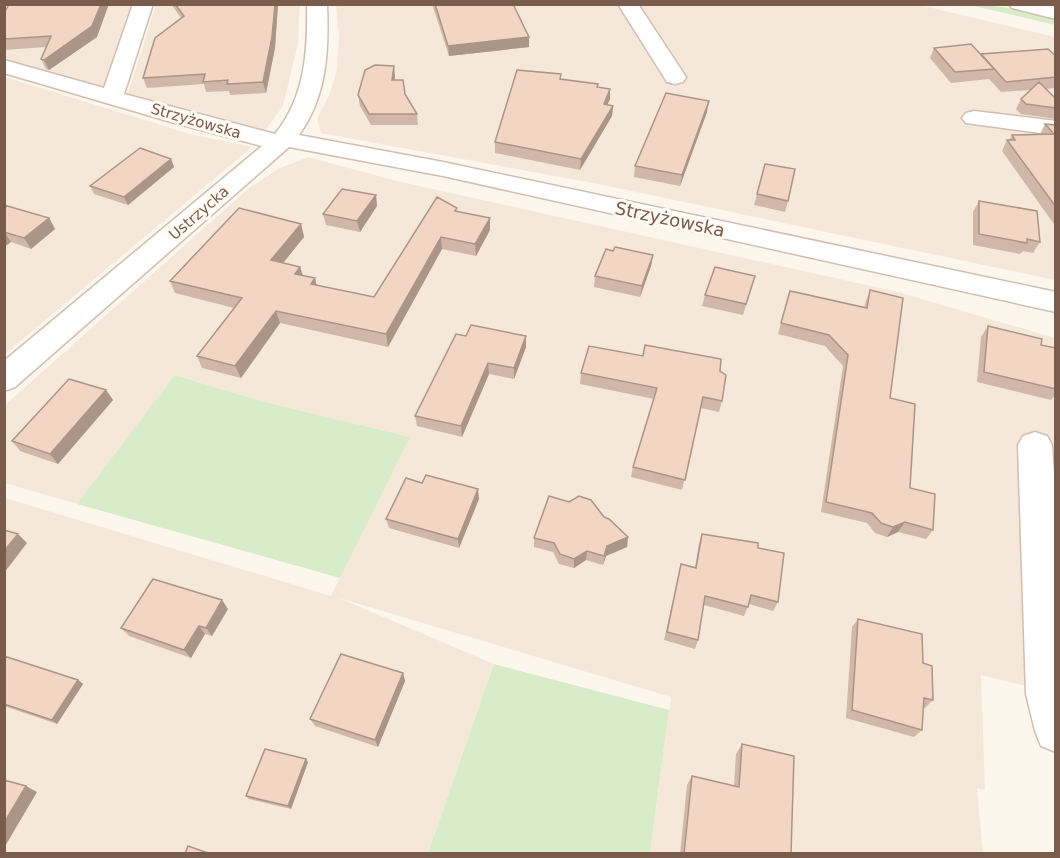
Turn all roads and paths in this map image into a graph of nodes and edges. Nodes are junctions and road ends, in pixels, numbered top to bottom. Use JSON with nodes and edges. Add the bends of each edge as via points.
{"nodes":[{"id":1,"x":143,"y":4,"type":"edge"},
{"id":2,"x":317,"y":4,"type":"edge"},
{"id":3,"x":628,"y":4,"type":"edge"},
{"id":4,"x":1019,"y":4,"type":"edge"},
{"id":5,"x":1053,"y":10,"type":"edge"},
{"id":6,"x":4,"y":66,"type":"edge"},
{"id":7,"x":675,"y":77,"type":"dead end"},
{"id":8,"x":112,"y":96,"type":"junction"},
{"id":9,"x":974,"y":118,"type":"dead end"},
{"id":10,"x":1056,"y":128,"type":"edge"},
{"id":11,"x":282,"y":141,"type":"junction"},
{"id":12,"x":1056,"y":302,"type":"edge"},
{"id":13,"x":4,"y":379,"type":"edge"},
{"id":14,"x":1035,"y":445,"type":"dead end"},
{"id":15,"x":1051,"y":713,"type":"edge"}],
"edges":[{"from":1,"to":8,"type":"street"},
{"from":2,"to":11,"type":"street","name":"Ustrzycka","via":[[315,75],[303,113]]},
{"from":3,"to":7,"type":"street"},
{"from":4,"to":5,"type":"street"},
{"from":6,"to":8,"type":"street","name":"Strzyżowska"},
{"from":8,"to":11,"type":"street","name":"Strzyżowska","via":[[186,119]]},
{"from":9,"to":10,"type":"street"},
{"from":11,"to":12,"type":"street","name":"Strzyżowska","via":[[454,172]]},
{"from":11,"to":13,"type":"street","name":"Ustrzycka"},
{"from":14,"to":15,"type":"street"}]}
